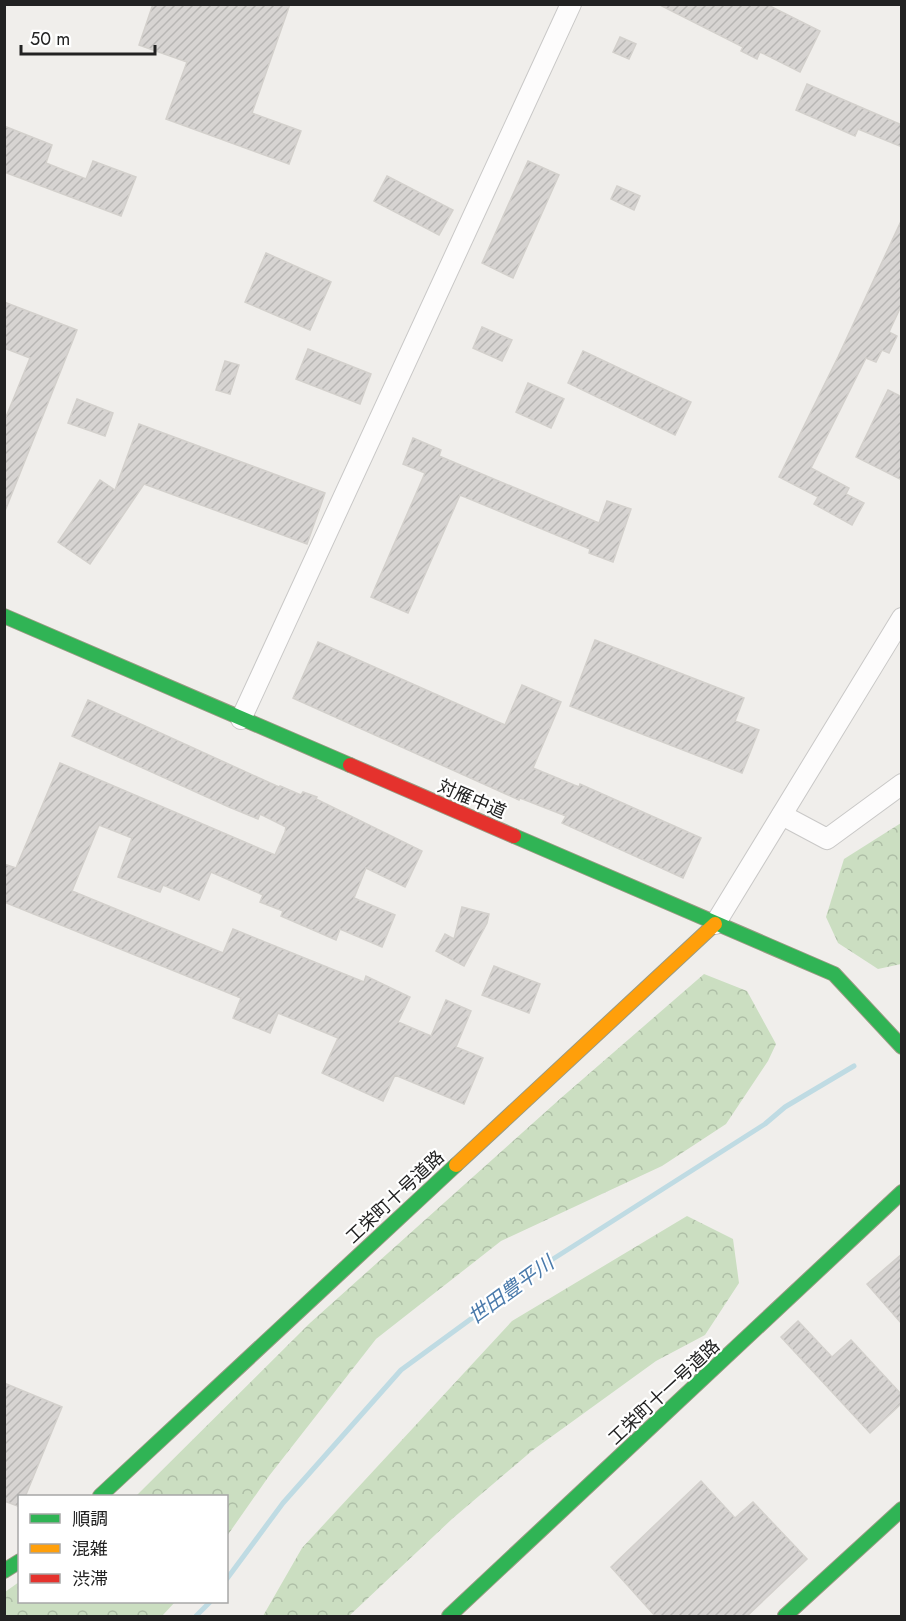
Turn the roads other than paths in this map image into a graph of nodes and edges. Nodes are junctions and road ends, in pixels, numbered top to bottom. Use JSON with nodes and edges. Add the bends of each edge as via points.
{"nodes":[{"id":1,"x":571,"y":4,"type":"edge"},
{"id":2,"x":4,"y":616,"type":"edge"},
{"id":3,"x":902,"y":618,"type":"edge"},
{"id":4,"x":242,"y":719,"type":"junction"},
{"id":5,"x":902,"y":784,"type":"edge"},
{"id":6,"x":782,"y":815,"type":"junction"},
{"id":7,"x":715,"y":924,"type":"junction"},
{"id":8,"x":902,"y":1047,"type":"edge"},
{"id":9,"x":902,"y":1192,"type":"edge"},
{"id":10,"x":102,"y":1495,"type":"edge"},
{"id":11,"x":902,"y":1509,"type":"edge"},
{"id":12,"x":18,"y":1562,"type":"edge"},
{"id":13,"x":4,"y":1571,"type":"edge"},
{"id":14,"x":449,"y":1617,"type":"edge"},
{"id":15,"x":785,"y":1617,"type":"edge"}],
"edges":[{"from":1,"to":4,"type":"street"},
{"from":2,"to":4,"type":"street","name":"対雁中道"},
{"from":3,"to":6,"type":"street"},
{"from":4,"to":7,"type":"street","name":"対雁中道"},
{"from":5,"to":6,"type":"street","via":[[827,839]]},
{"from":6,"to":7,"type":"street"},
{"from":7,"to":8,"type":"street","name":"対雁中道","via":[[834,974]]},
{"from":7,"to":10,"type":"street","name":"工栄町十号道路"},
{"from":9,"to":14,"type":"street","name":"工栄町十一号道路"},
{"from":11,"to":15,"type":"street"},
{"from":12,"to":13,"type":"street"}]}
